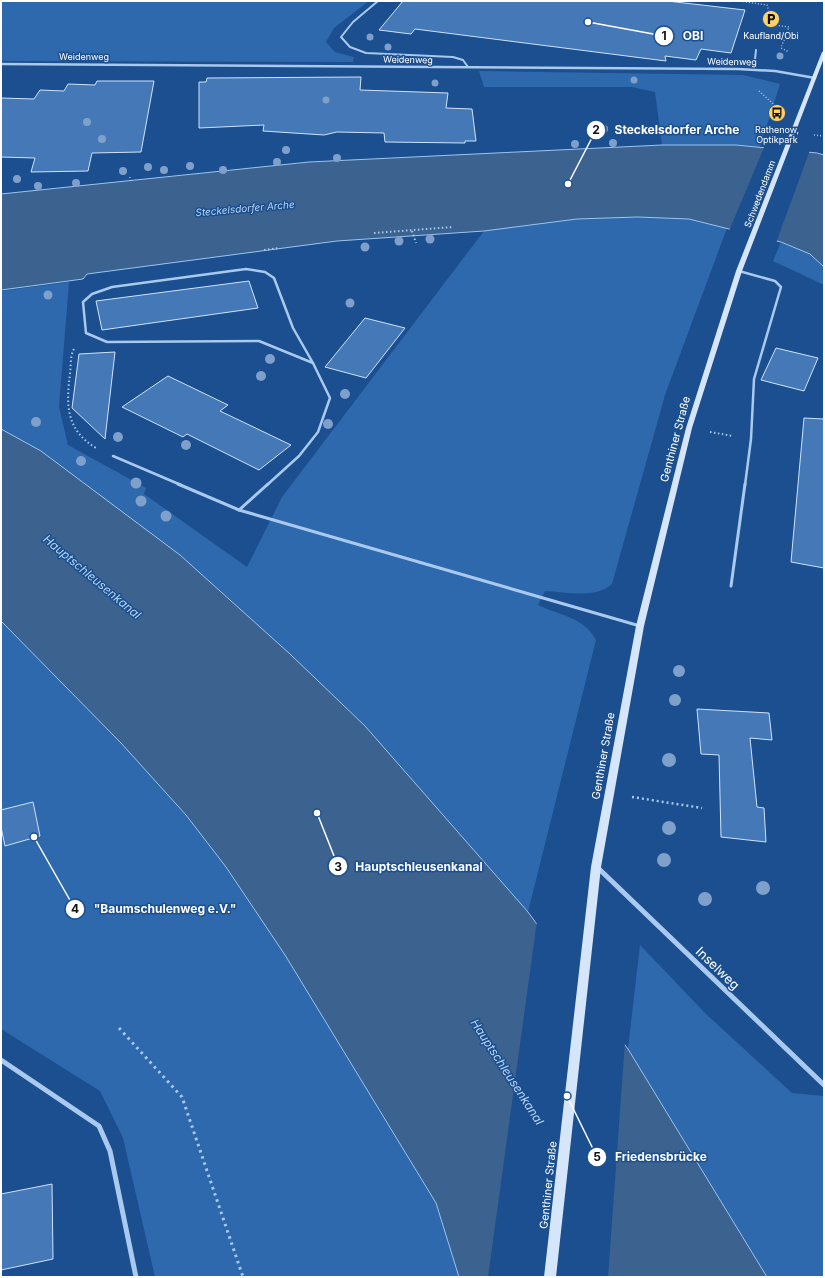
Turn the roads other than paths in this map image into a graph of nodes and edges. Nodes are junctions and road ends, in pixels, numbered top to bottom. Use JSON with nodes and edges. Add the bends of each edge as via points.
{"nodes":[{"id":1,"x":378,"y":1,"type":"edge"},
{"id":2,"x":756,"y":50,"type":"dead end"},
{"id":3,"x":824,"y":52,"type":"edge"},
{"id":4,"x":1,"y":64,"type":"edge"},
{"id":5,"x":468,"y":68,"type":"junction"},
{"id":6,"x":754,"y":69,"type":"junction"},
{"id":7,"x":815,"y":78,"type":"junction"},
{"id":8,"x":746,"y":253,"type":"joint"},
{"id":9,"x":739,"y":271,"type":"junction"},
{"id":10,"x":313,"y":363,"type":"junction"},
{"id":11,"x":113,"y":456,"type":"road end"},
{"id":12,"x":239,"y":510,"type":"junction"},
{"id":13,"x":731,"y":586,"type":"dead end"},
{"id":14,"x":640,"y":626,"type":"junction"},
{"id":15,"x":596,"y":867,"type":"junction"},
{"id":16,"x":1,"y":1060,"type":"edge"},
{"id":17,"x":824,"y":1085,"type":"edge"},
{"id":18,"x":136,"y":1277,"type":"edge"},
{"id":19,"x":550,"y":1277,"type":"edge"}],
"edges":[{"from":1,"to":5,"type":"lane","via":[[343,33],[341,37],[346,46],[376,55],[453,57],[463,60]]},
{"from":2,"to":6,"type":"lane"},
{"from":3,"to":7,"type":"main road","name":"Schwedendamm"},
{"from":4,"to":5,"type":"street","name":"Weidenweg"},
{"from":5,"to":6,"type":"street","name":"Weidenweg"},
{"from":6,"to":7,"type":"street","name":"Weidenweg"},
{"from":7,"to":8,"type":"main road","name":"Schwedendamm"},
{"from":8,"to":9,"type":"main road","name":"Genthiner Straße"},
{"from":9,"to":13,"type":"lane","via":[[775,281],[781,287],[754,379],[751,439]]},
{"from":9,"to":14,"type":"main road","name":"Genthiner Straße","via":[[689,428]]},
{"from":10,"to":10,"type":"lane","via":[[293,328],[274,278],[257,270],[246,269],[112,287],[87,296],[83,302],[86,333],[107,342],[260,341]]},
{"from":10,"to":12,"type":"lane","via":[[330,398],[318,432],[299,456]]},
{"from":11,"to":12,"type":"lane"},
{"from":12,"to":14,"type":"lane"},
{"from":14,"to":15,"type":"main road","name":"Genthiner Straße"},
{"from":15,"to":17,"type":"street","name":"Inselweg"},
{"from":15,"to":19,"type":"main road","name":"Genthiner Straße"},
{"from":16,"to":18,"type":"street","via":[[98,1126],[110,1151]]}]}
